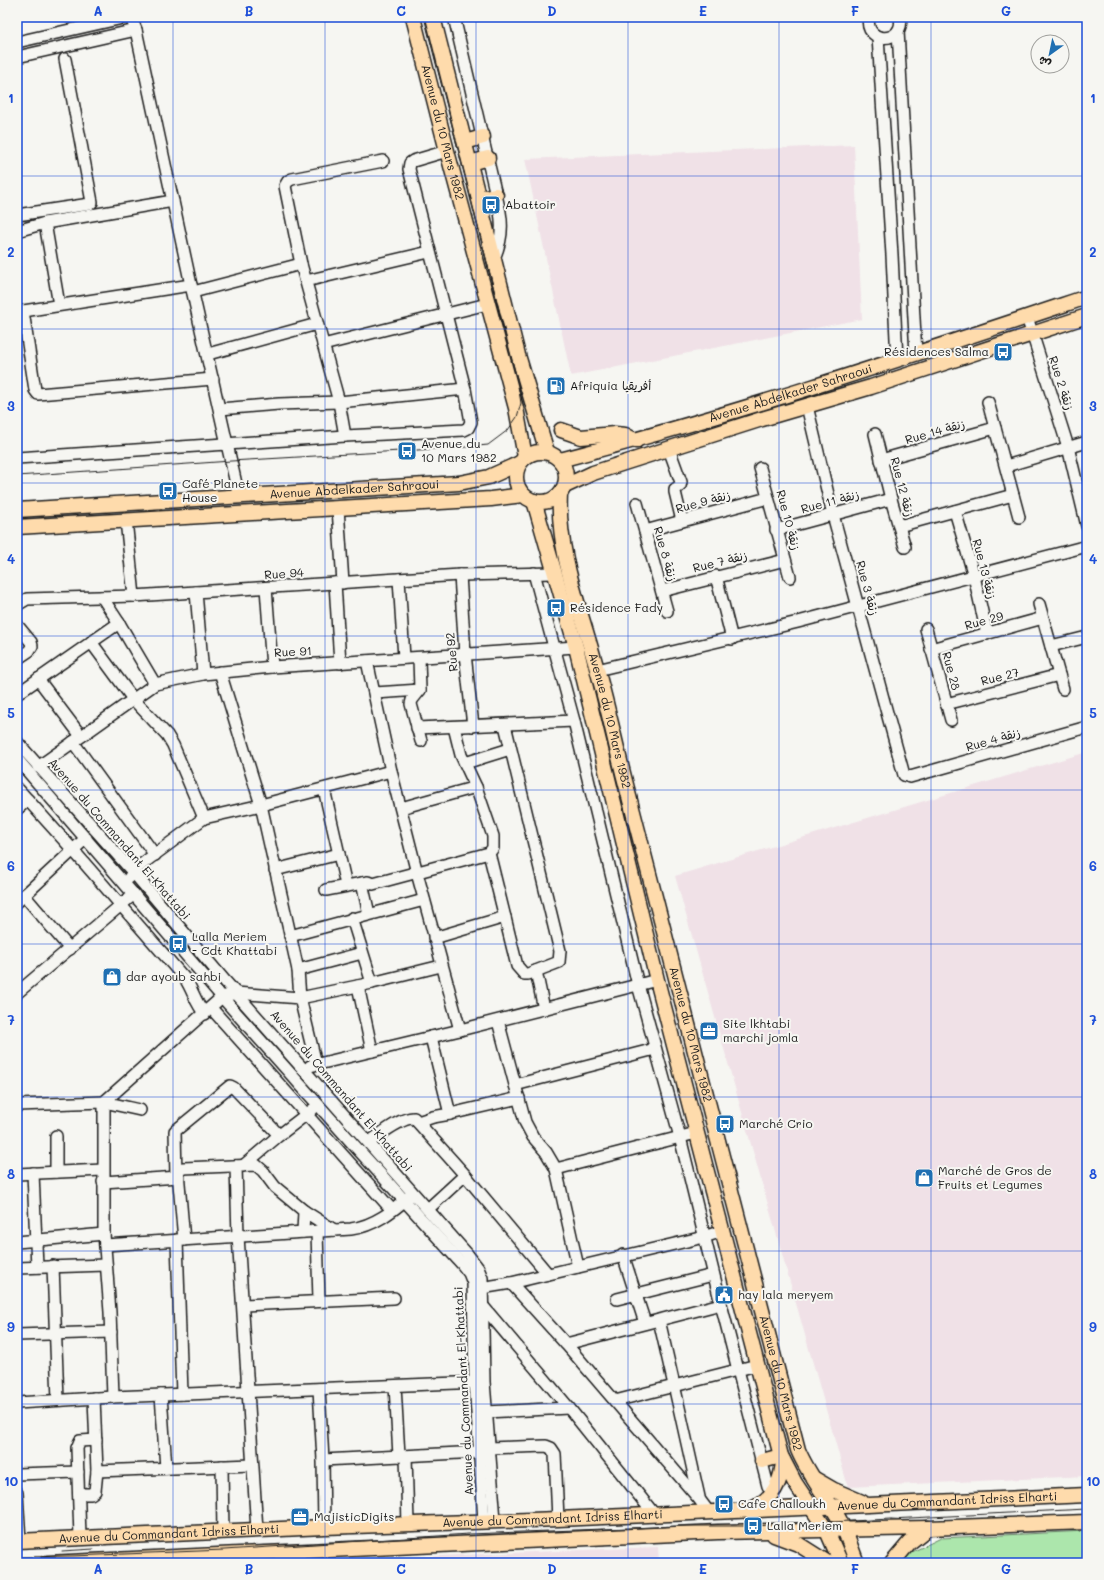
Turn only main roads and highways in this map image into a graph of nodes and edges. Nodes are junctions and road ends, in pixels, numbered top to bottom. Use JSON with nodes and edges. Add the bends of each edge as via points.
{"nodes":[{"id":1,"x":413,"y":17,"type":"edge"},
{"id":2,"x":433,"y":17,"type":"edge"},
{"id":3,"x":483,"y":137,"type":"road end"},
{"id":4,"x":465,"y":142,"type":"junction"},
{"id":5,"x":488,"y":158,"type":"road end"},
{"id":6,"x":470,"y":163,"type":"junction"},
{"id":7,"x":496,"y":195,"type":"road end"},
{"id":8,"x":479,"y":198,"type":"junction"},
{"id":9,"x":1087,"y":297,"type":"edge"},
{"id":10,"x":1087,"y":316,"type":"edge"},
{"id":11,"x":561,"y":430,"type":"dead end"},
{"id":12,"x":636,"y":441,"type":"junction"},
{"id":13,"x":547,"y":452,"type":"junction"},
{"id":14,"x":522,"y":460,"type":"junction"},
{"id":15,"x":560,"y":460,"type":"junction"},
{"id":16,"x":562,"y":490,"type":"junction"},
{"id":17,"x":528,"y":498,"type":"junction"},
{"id":18,"x":17,"y":510,"type":"edge"},
{"id":19,"x":17,"y":527,"type":"edge"},
{"id":20,"x":782,"y":1458,"type":"junction"},
{"id":21,"x":762,"y":1461,"type":"road end"},
{"id":22,"x":813,"y":1478,"type":"junction"},
{"id":23,"x":1087,"y":1495,"type":"edge"},
{"id":24,"x":868,"y":1504,"type":"junction"},
{"id":25,"x":831,"y":1506,"type":"junction"},
{"id":26,"x":812,"y":1507,"type":"junction"},
{"id":27,"x":751,"y":1510,"type":"junction"},
{"id":28,"x":1087,"y":1522,"type":"edge"},
{"id":29,"x":928,"y":1528,"type":"junction"},
{"id":30,"x":845,"y":1530,"type":"junction"},
{"id":31,"x":827,"y":1531,"type":"junction"},
{"id":32,"x":764,"y":1532,"type":"junction"},
{"id":33,"x":19,"y":1540,"type":"edge"},
{"id":34,"x":204,"y":1559,"type":"edge"},
{"id":35,"x":47,"y":1563,"type":"edge"},
{"id":36,"x":828,"y":1563,"type":"edge"},
{"id":37,"x":841,"y":1563,"type":"edge"},
{"id":38,"x":857,"y":1563,"type":"edge"},
{"id":39,"x":892,"y":1563,"type":"edge"}],
"edges":[{"from":1,"to":14,"type":"main road","name":"Avenue du 10 Mars 1982","via":[[516,408]]},
{"from":2,"to":4,"type":"main road","name":"Avenue du 10 Mars 1982"},
{"from":3,"to":4,"type":"main road"},
{"from":4,"to":6,"type":"main road","name":"Avenue du 10 Mars 1982"},
{"from":5,"to":6,"type":"main road"},
{"from":6,"to":8,"type":"main road","name":"Avenue du 10 Mars 1982"},
{"from":7,"to":8,"type":"main road"},
{"from":8,"to":13,"type":"main road","name":"Avenue du 10 Mars 1982","via":[[518,355]]},
{"from":9,"to":12,"type":"main road","name":"Avenue Abdelkader Sahraoui","via":[[916,354]]},
{"from":10,"to":16,"type":"main road","name":"Avenue Abdelkader Sahraoui","via":[[592,473]]},
{"from":11,"to":12,"type":"main road","via":[[581,437],[625,435]]},
{"from":12,"to":15,"type":"main road","name":"Avenue Abdelkader Sahraoui"},
{"from":13,"to":14,"type":"main road","via":[[532,453]]},
{"from":13,"to":15,"type":"main road"},
{"from":14,"to":17,"type":"main road","via":[[516,471],[516,479],[518,488]]},
{"from":14,"to":18,"type":"main road","name":"Avenue Abdelkader Sahraoui","via":[[489,477],[466,483]]},
{"from":15,"to":16,"type":"main road","via":[[566,473]]},
{"from":16,"to":17,"type":"main road","via":[[548,502]]},
{"from":16,"to":22,"type":"main road","name":"Avenue du 10 Mars 1982","via":[[560,528],[564,552],[598,670],[798,1450]]},
{"from":17,"to":19,"type":"main road","name":"Avenue Abdelkader Sahraoui"},
{"from":17,"to":20,"type":"main road","name":"Avenue du 10 Mars 1982","via":[[576,647],[657,980]]},
{"from":20,"to":21,"type":"main road"},
{"from":20,"to":26,"type":"main road","name":"Avenue du 10 Mars 1982"},
{"from":20,"to":27,"type":"main road","via":[[781,1476],[775,1490],[764,1502]]},
{"from":22,"to":24,"type":"main road"},
{"from":22,"to":25,"type":"main road","name":"Avenue du 10 Mars 1982"},
{"from":23,"to":24,"type":"main road","name":"Avenue du Commandant Idriss Elharti"},
{"from":24,"to":25,"type":"main road","name":"Avenue du Commandant Idriss Elharti"},
{"from":25,"to":26,"type":"main road","name":"Avenue du Commandant Idriss Elharti"},
{"from":25,"to":30,"type":"main road","name":"Avenue du 10 Mars 1982"},
{"from":26,"to":27,"type":"main road","name":"Avenue du Commandant Idriss Elharti"},
{"from":26,"to":31,"type":"main road","name":"Avenue du 10 Mars 1982"},
{"from":27,"to":33,"type":"main road","name":"Avenue du Commandant Idriss Elharti"},
{"from":28,"to":29,"type":"main road","name":"Avenue du Commandant Idriss Elharti"},
{"from":29,"to":30,"type":"main road","name":"Avenue du Commandant Idriss Elharti"},
{"from":29,"to":39,"type":"main road","via":[[909,1542]]},
{"from":30,"to":31,"type":"main road","name":"Avenue du Commandant Idriss Elharti"},
{"from":30,"to":38,"type":"main road","name":"Avenue du 10 Mars 1982"},
{"from":31,"to":32,"type":"main road","name":"Avenue du Commandant Idriss Elharti"},
{"from":31,"to":37,"type":"main road","name":"Avenue du 10 Mars 1982"},
{"from":32,"to":34,"type":"main road","name":"Avenue du Commandant Idriss Elharti","via":[[668,1534]]},
{"from":32,"to":36,"type":"main road","via":[[798,1544]]},
{"from":34,"to":35,"type":"main road","name":"Avenue du Commandant Idriss Elharti"}]}
